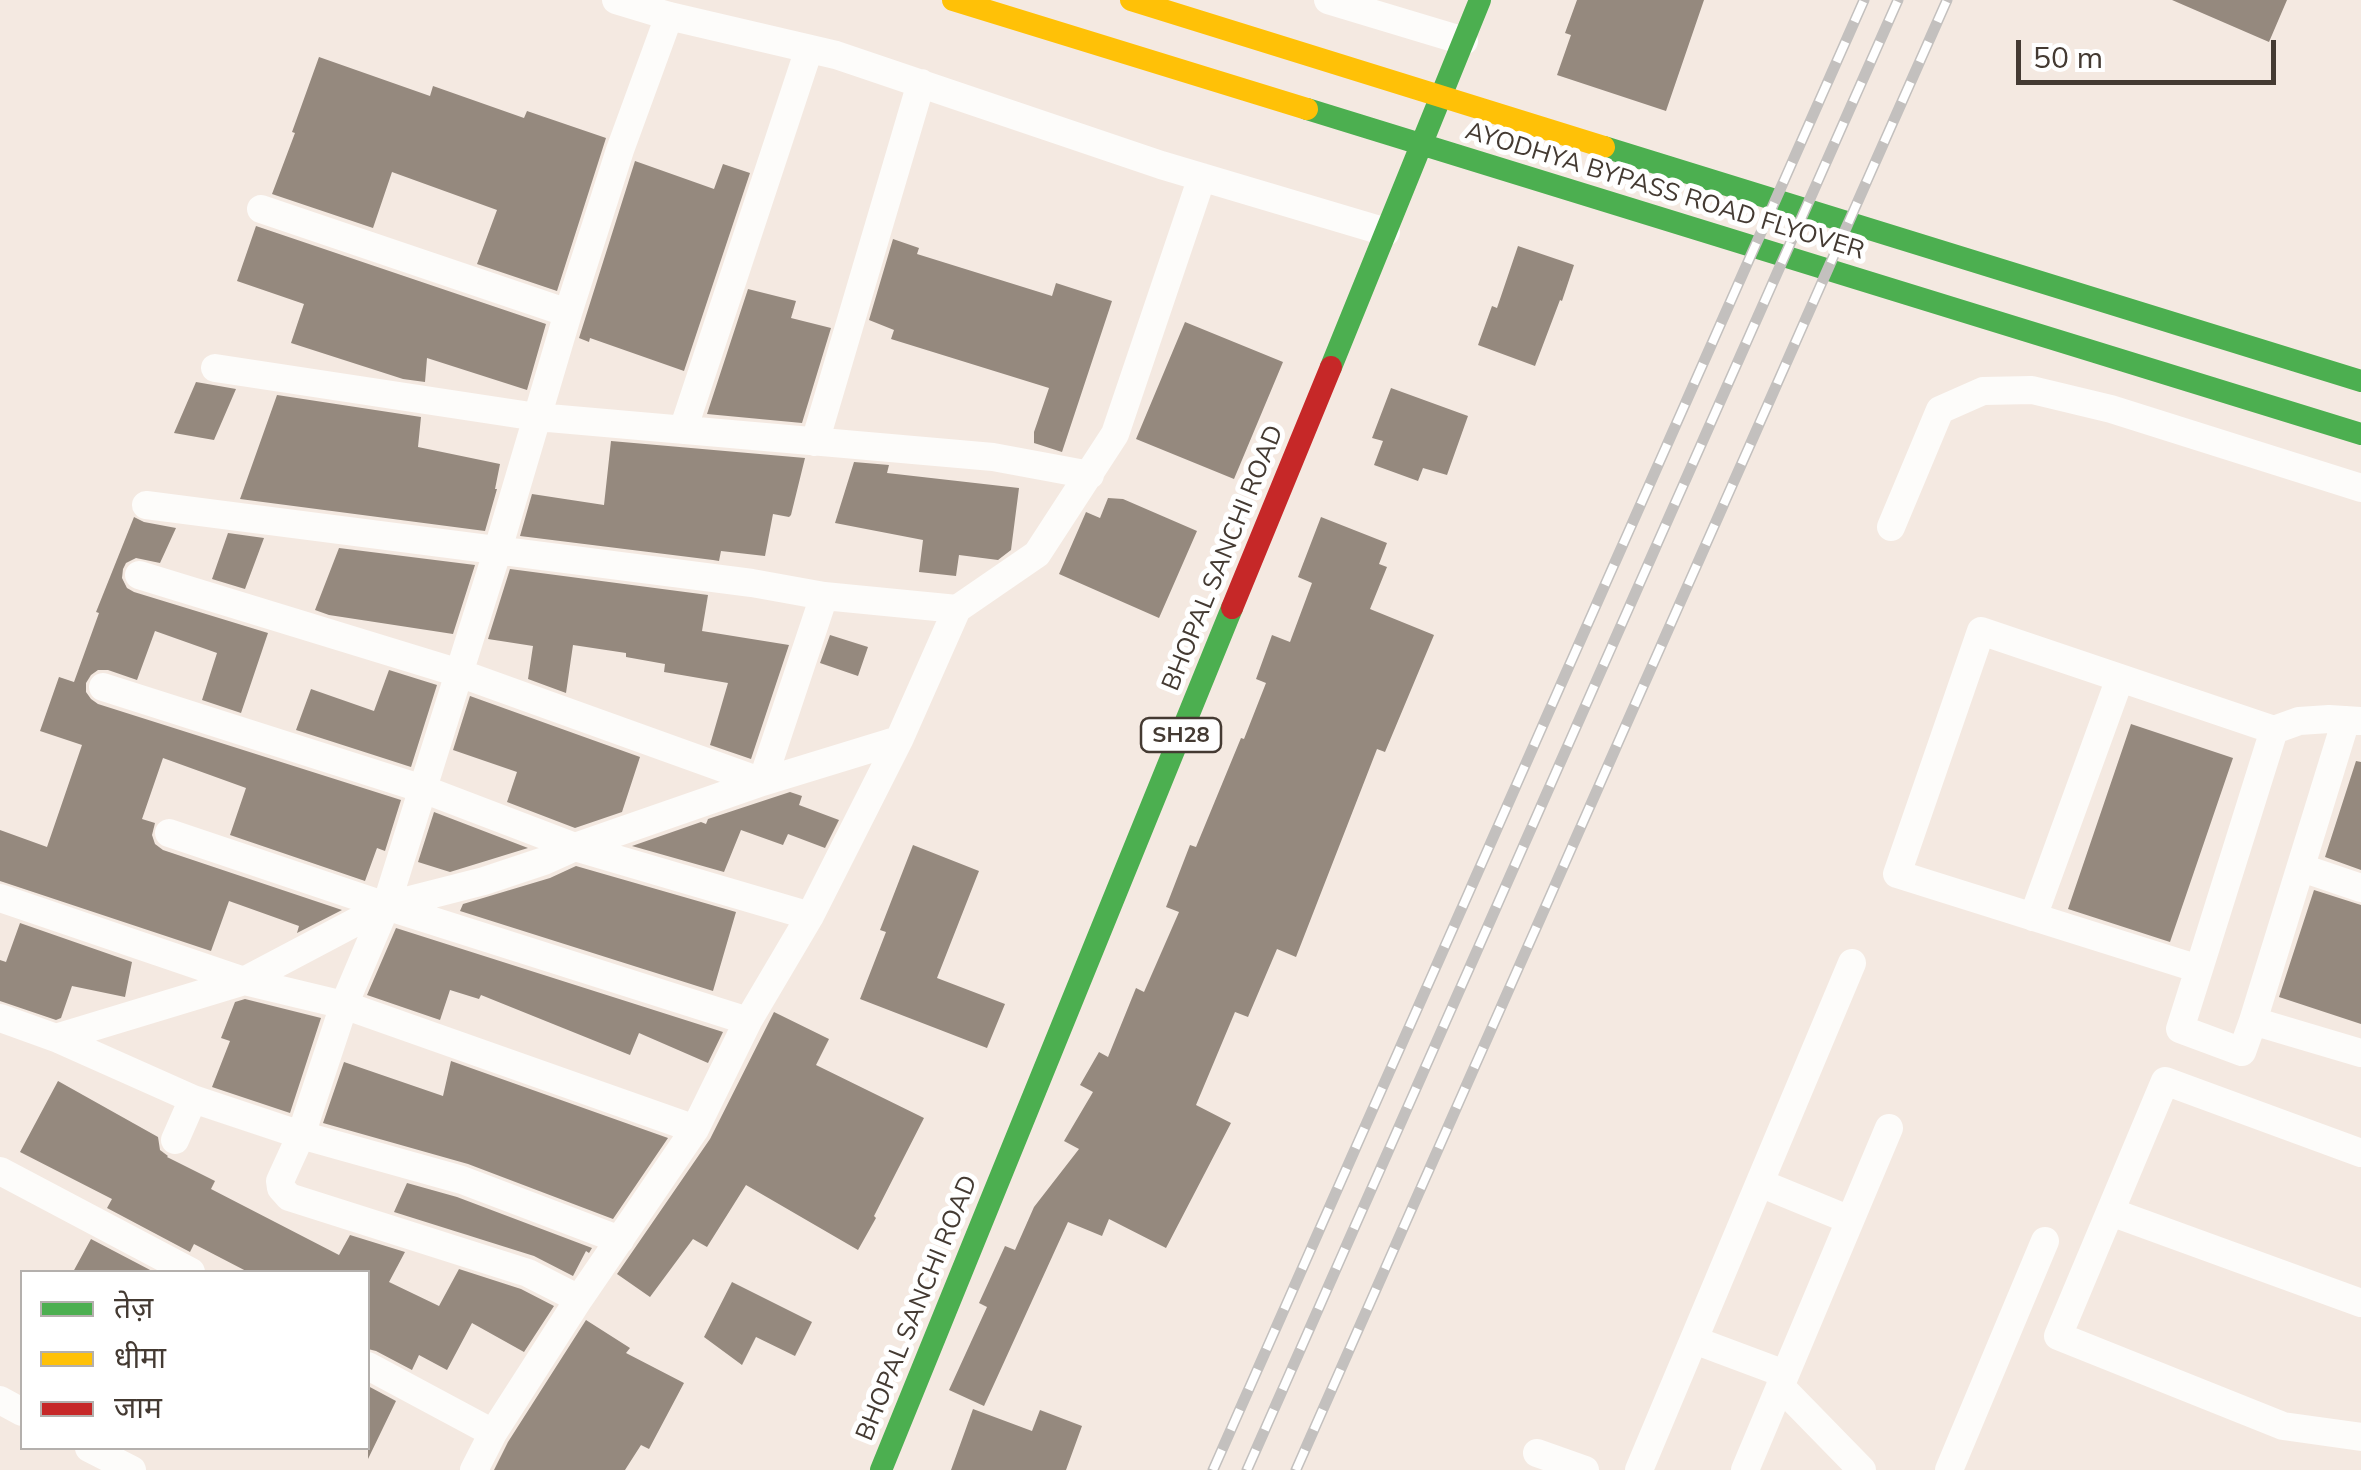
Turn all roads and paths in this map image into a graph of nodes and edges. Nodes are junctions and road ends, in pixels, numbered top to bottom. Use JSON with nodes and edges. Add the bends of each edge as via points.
{"nodes":[{"id":1,"x":616,"y":0,"type":"edge"},
{"id":2,"x":953,"y":0,"type":"edge"},
{"id":3,"x":1131,"y":0,"type":"edge"},
{"id":4,"x":1328,"y":0,"type":"edge"},
{"id":5,"x":1480,"y":0,"type":"edge"},
{"id":6,"x":670,"y":16,"type":"junction"},
{"id":7,"x":1464,"y":41,"type":"junction"},
{"id":8,"x":808,"y":48,"type":"junction"},
{"id":9,"x":921,"y":83,"type":"junction"},
{"id":10,"x":1202,"y":177,"type":"junction"},
{"id":11,"x":261,"y":209,"type":"dead end"},
{"id":12,"x":1386,"y":232,"type":"junction"},
{"id":13,"x":568,"y":313,"type":"junction"},
{"id":14,"x":215,"y":368,"type":"dead end"},
{"id":15,"x":2361,"y":380,"type":"edge"},
{"id":16,"x":537,"y":417,"type":"junction"},
{"id":17,"x":683,"y":430,"type":"junction"},
{"id":18,"x":2361,"y":434,"type":"edge"},
{"id":19,"x":815,"y":442,"type":"junction"},
{"id":20,"x":1090,"y":475,"type":"junction"},
{"id":21,"x":2361,"y":488,"type":"edge"},
{"id":22,"x":146,"y":505,"type":"dead end"},
{"id":23,"x":1891,"y":528,"type":"dead end"},
{"id":24,"x":498,"y":549,"type":"junction"},
{"id":25,"x":138,"y":576,"type":"dead end"},
{"id":26,"x":824,"y":596,"type":"junction"},
{"id":27,"x":957,"y":609,"type":"junction"},
{"id":28,"x":459,"y":673,"type":"junction"},
{"id":29,"x":2120,"y":678,"type":"junction"},
{"id":30,"x":103,"y":686,"type":"dead end"},
{"id":31,"x":2354,"y":720,"type":"edge"},
{"id":32,"x":2274,"y":730,"type":"junction"},
{"id":33,"x":899,"y":740,"type":"junction"},
{"id":34,"x":762,"y":782,"type":"junction"},
{"id":35,"x":423,"y":789,"type":"junction"},
{"id":36,"x":169,"y":833,"type":"dead end"},
{"id":37,"x":575,"y":846,"type":"junction"},
{"id":38,"x":2302,"y":868,"type":"junction"},
{"id":39,"x":2361,"y":888,"type":"edge"},
{"id":40,"x":0,"y":898,"type":"edge"},
{"id":41,"x":386,"y":906,"type":"junction"},
{"id":42,"x":810,"y":916,"type":"junction"},
{"id":43,"x":2033,"y":917,"type":"junction"},
{"id":44,"x":1852,"y":963,"type":"dead end"},
{"id":45,"x":2199,"y":969,"type":"junction"},
{"id":46,"x":244,"y":981,"type":"junction"},
{"id":47,"x":344,"y":1006,"type":"junction"},
{"id":48,"x":0,"y":1018,"type":"edge"},
{"id":49,"x":748,"y":1021,"type":"junction"},
{"id":50,"x":2253,"y":1021,"type":"junction"},
{"id":51,"x":56,"y":1038,"type":"junction"},
{"id":52,"x":2361,"y":1053,"type":"edge"},
{"id":53,"x":194,"y":1099,"type":"junction"},
{"id":54,"x":1888,"y":1128,"type":"dead end"},
{"id":55,"x":695,"y":1129,"type":"junction"},
{"id":56,"x":301,"y":1135,"type":"junction"},
{"id":57,"x":175,"y":1140,"type":"dead end"},
{"id":58,"x":2361,"y":1152,"type":"edge"},
{"id":59,"x":0,"y":1171,"type":"edge"},
{"id":60,"x":1760,"y":1183,"type":"junction"},
{"id":61,"x":2110,"y":1212,"type":"junction"},
{"id":62,"x":1850,"y":1220,"type":"junction"},
{"id":63,"x":620,"y":1240,"type":"junction"},
{"id":64,"x":2045,"y":1241,"type":"dead end"},
{"id":65,"x":188,"y":1270,"type":"edge"},
{"id":66,"x":579,"y":1299,"type":"junction"},
{"id":67,"x":2361,"y":1303,"type":"edge"},
{"id":68,"x":1694,"y":1340,"type":"junction"},
{"id":69,"x":370,"y":1367,"type":"edge"},
{"id":70,"x":1782,"y":1380,"type":"junction"},
{"id":71,"x":493,"y":1433,"type":"junction"},
{"id":72,"x":2361,"y":1437,"type":"edge"},
{"id":73,"x":94,"y":1450,"type":"edge"},
{"id":74,"x":1538,"y":1453,"type":"dead end"},
{"id":75,"x":132,"y":1470,"type":"edge"},
{"id":76,"x":474,"y":1470,"type":"edge"},
{"id":77,"x":881,"y":1470,"type":"edge"},
{"id":78,"x":1586,"y":1470,"type":"edge"},
{"id":79,"x":1639,"y":1470,"type":"edge"},
{"id":80,"x":1744,"y":1470,"type":"edge"},
{"id":81,"x":1862,"y":1470,"type":"edge"},
{"id":82,"x":1950,"y":1470,"type":"edge"}],
"edges":[{"from":1,"to":6,"type":"street"},
{"from":2,"to":18,"type":"main road","name":"AYODHYA BYPASS ROAD FLYOVER"},
{"from":3,"to":15,"type":"main road","name":"AYODHYA BYPASS ROAD FLYOVER"},
{"from":4,"to":7,"type":"street"},
{"from":5,"to":7,"type":"main road","name":"BHOPAL SANCHI ROAD","number":"SH28"},
{"from":6,"to":8,"type":"street"},
{"from":6,"to":13,"type":"street"},
{"from":7,"to":12,"type":"main road","name":"BHOPAL SANCHI ROAD","number":"SH28"},
{"from":8,"to":9,"type":"street"},
{"from":8,"to":17,"type":"street"},
{"from":9,"to":10,"type":"street"},
{"from":9,"to":19,"type":"street"},
{"from":10,"to":12,"type":"street"},
{"from":10,"to":20,"type":"street","via":[[1116,434]]},
{"from":11,"to":13,"type":"street"},
{"from":12,"to":77,"type":"main road","name":"BHOPAL SANCHI ROAD","number":"SH28"},
{"from":13,"to":16,"type":"street"},
{"from":14,"to":16,"type":"street"},
{"from":16,"to":17,"type":"street"},
{"from":16,"to":24,"type":"street"},
{"from":17,"to":19,"type":"street"},
{"from":19,"to":20,"type":"street","via":[[993,457]]},
{"from":20,"to":27,"type":"street","via":[[1036,554]]},
{"from":21,"to":23,"type":"street","via":[[2111,409],[2032,390],[1983,390],[1940,410]]},
{"from":22,"to":24,"type":"street"},
{"from":24,"to":26,"type":"street"},
{"from":24,"to":28,"type":"street"},
{"from":25,"to":28,"type":"street"},
{"from":26,"to":27,"type":"street"},
{"from":26,"to":34,"type":"street"},
{"from":27,"to":33,"type":"street"},
{"from":28,"to":34,"type":"street"},
{"from":28,"to":35,"type":"street"},
{"from":29,"to":32,"type":"street"},
{"from":29,"to":43,"type":"street"},
{"from":29,"to":43,"type":"street","via":[[1982,631],[1897,874]]},
{"from":30,"to":35,"type":"street"},
{"from":31,"to":32,"type":"street"},
{"from":31,"to":38,"type":"street"},
{"from":32,"to":45,"type":"street"},
{"from":33,"to":34,"type":"street"},
{"from":33,"to":42,"type":"street"},
{"from":34,"to":37,"type":"street"},
{"from":35,"to":37,"type":"street"},
{"from":35,"to":41,"type":"street"},
{"from":36,"to":41,"type":"street"},
{"from":37,"to":41,"type":"street","via":[[484,881]]},
{"from":37,"to":42,"type":"street"},
{"from":38,"to":39,"type":"street"},
{"from":38,"to":50,"type":"street"},
{"from":40,"to":46,"type":"street"},
{"from":41,"to":46,"type":"street"},
{"from":41,"to":47,"type":"street"},
{"from":41,"to":49,"type":"street"},
{"from":42,"to":49,"type":"street"},
{"from":43,"to":45,"type":"street"},
{"from":44,"to":60,"type":"street"},
{"from":45,"to":50,"type":"street","via":[[2180,1029],[2242,1052]]},
{"from":46,"to":47,"type":"street"},
{"from":46,"to":51,"type":"street"},
{"from":47,"to":55,"type":"street"},
{"from":47,"to":56,"type":"street"},
{"from":48,"to":51,"type":"street"},
{"from":49,"to":55,"type":"street"},
{"from":50,"to":52,"type":"street"},
{"from":51,"to":53,"type":"street"},
{"from":53,"to":56,"type":"street"},
{"from":53,"to":57,"type":"street"},
{"from":54,"to":62,"type":"street"},
{"from":55,"to":63,"type":"street"},
{"from":56,"to":63,"type":"street","via":[[462,1180]]},
{"from":56,"to":66,"type":"street","via":[[280,1180],[288,1197],[528,1273]]},
{"from":58,"to":61,"type":"street","via":[[2165,1081]]},
{"from":59,"to":65,"type":"street"},
{"from":60,"to":62,"type":"street"},
{"from":60,"to":68,"type":"street"},
{"from":61,"to":67,"type":"street"},
{"from":61,"to":72,"type":"street","via":[[2058,1336],[2283,1426]]},
{"from":62,"to":70,"type":"street"},
{"from":63,"to":66,"type":"street"},
{"from":64,"to":82,"type":"street"},
{"from":66,"to":71,"type":"street"},
{"from":68,"to":70,"type":"street"},
{"from":68,"to":79,"type":"street"},
{"from":69,"to":71,"type":"street"},
{"from":70,"to":80,"type":"street"},
{"from":70,"to":81,"type":"street"},
{"from":71,"to":76,"type":"street"},
{"from":73,"to":75,"type":"street"},
{"from":74,"to":78,"type":"street"}]}
